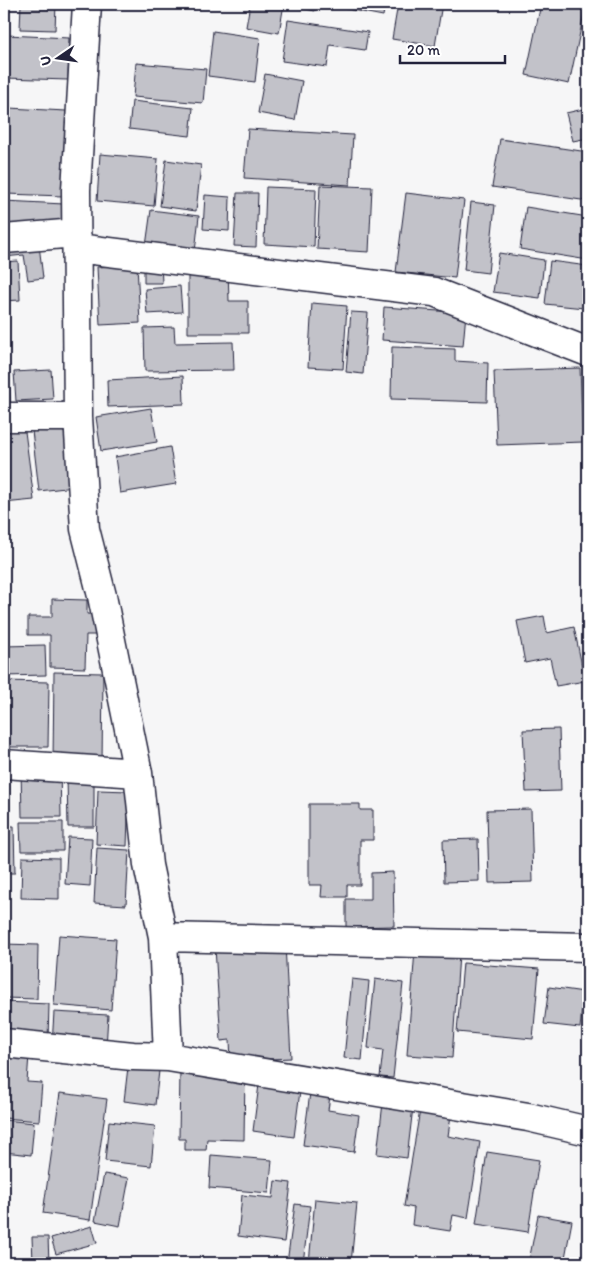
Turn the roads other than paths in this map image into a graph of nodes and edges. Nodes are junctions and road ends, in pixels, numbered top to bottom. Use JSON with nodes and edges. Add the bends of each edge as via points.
{"nodes":[{"id":1,"x":87,"y":4,"type":"edge"},
{"id":2,"x":4,"y":238,"type":"edge"},
{"id":3,"x":76,"y":241,"type":"junction"},
{"id":4,"x":588,"y":352,"type":"edge"},
{"id":5,"x":4,"y":417,"type":"edge"},
{"id":6,"x":78,"y":417,"type":"junction"},
{"id":7,"x":4,"y":764,"type":"edge"},
{"id":8,"x":138,"y":773,"type":"junction"},
{"id":9,"x":163,"y":937,"type":"junction"},
{"id":10,"x":588,"y":947,"type":"edge"},
{"id":11,"x":4,"y":1043,"type":"edge"},
{"id":12,"x":168,"y":1057,"type":"junction"},
{"id":13,"x":588,"y":1131,"type":"edge"}],
"edges":[{"from":1,"to":3,"type":"street"},
{"from":2,"to":3,"type":"street"},
{"from":3,"to":4,"type":"street","via":[[434,292]]},
{"from":3,"to":6,"type":"street"},
{"from":5,"to":6,"type":"street"},
{"from":6,"to":8,"type":"street","via":[[85,529]]},
{"from":7,"to":8,"type":"street"},
{"from":8,"to":9,"type":"street","via":[[148,865]]},
{"from":9,"to":10,"type":"street"},
{"from":9,"to":12,"type":"street"},
{"from":11,"to":12,"type":"street"},
{"from":12,"to":13,"type":"street","via":[[528,1117]]}]}
